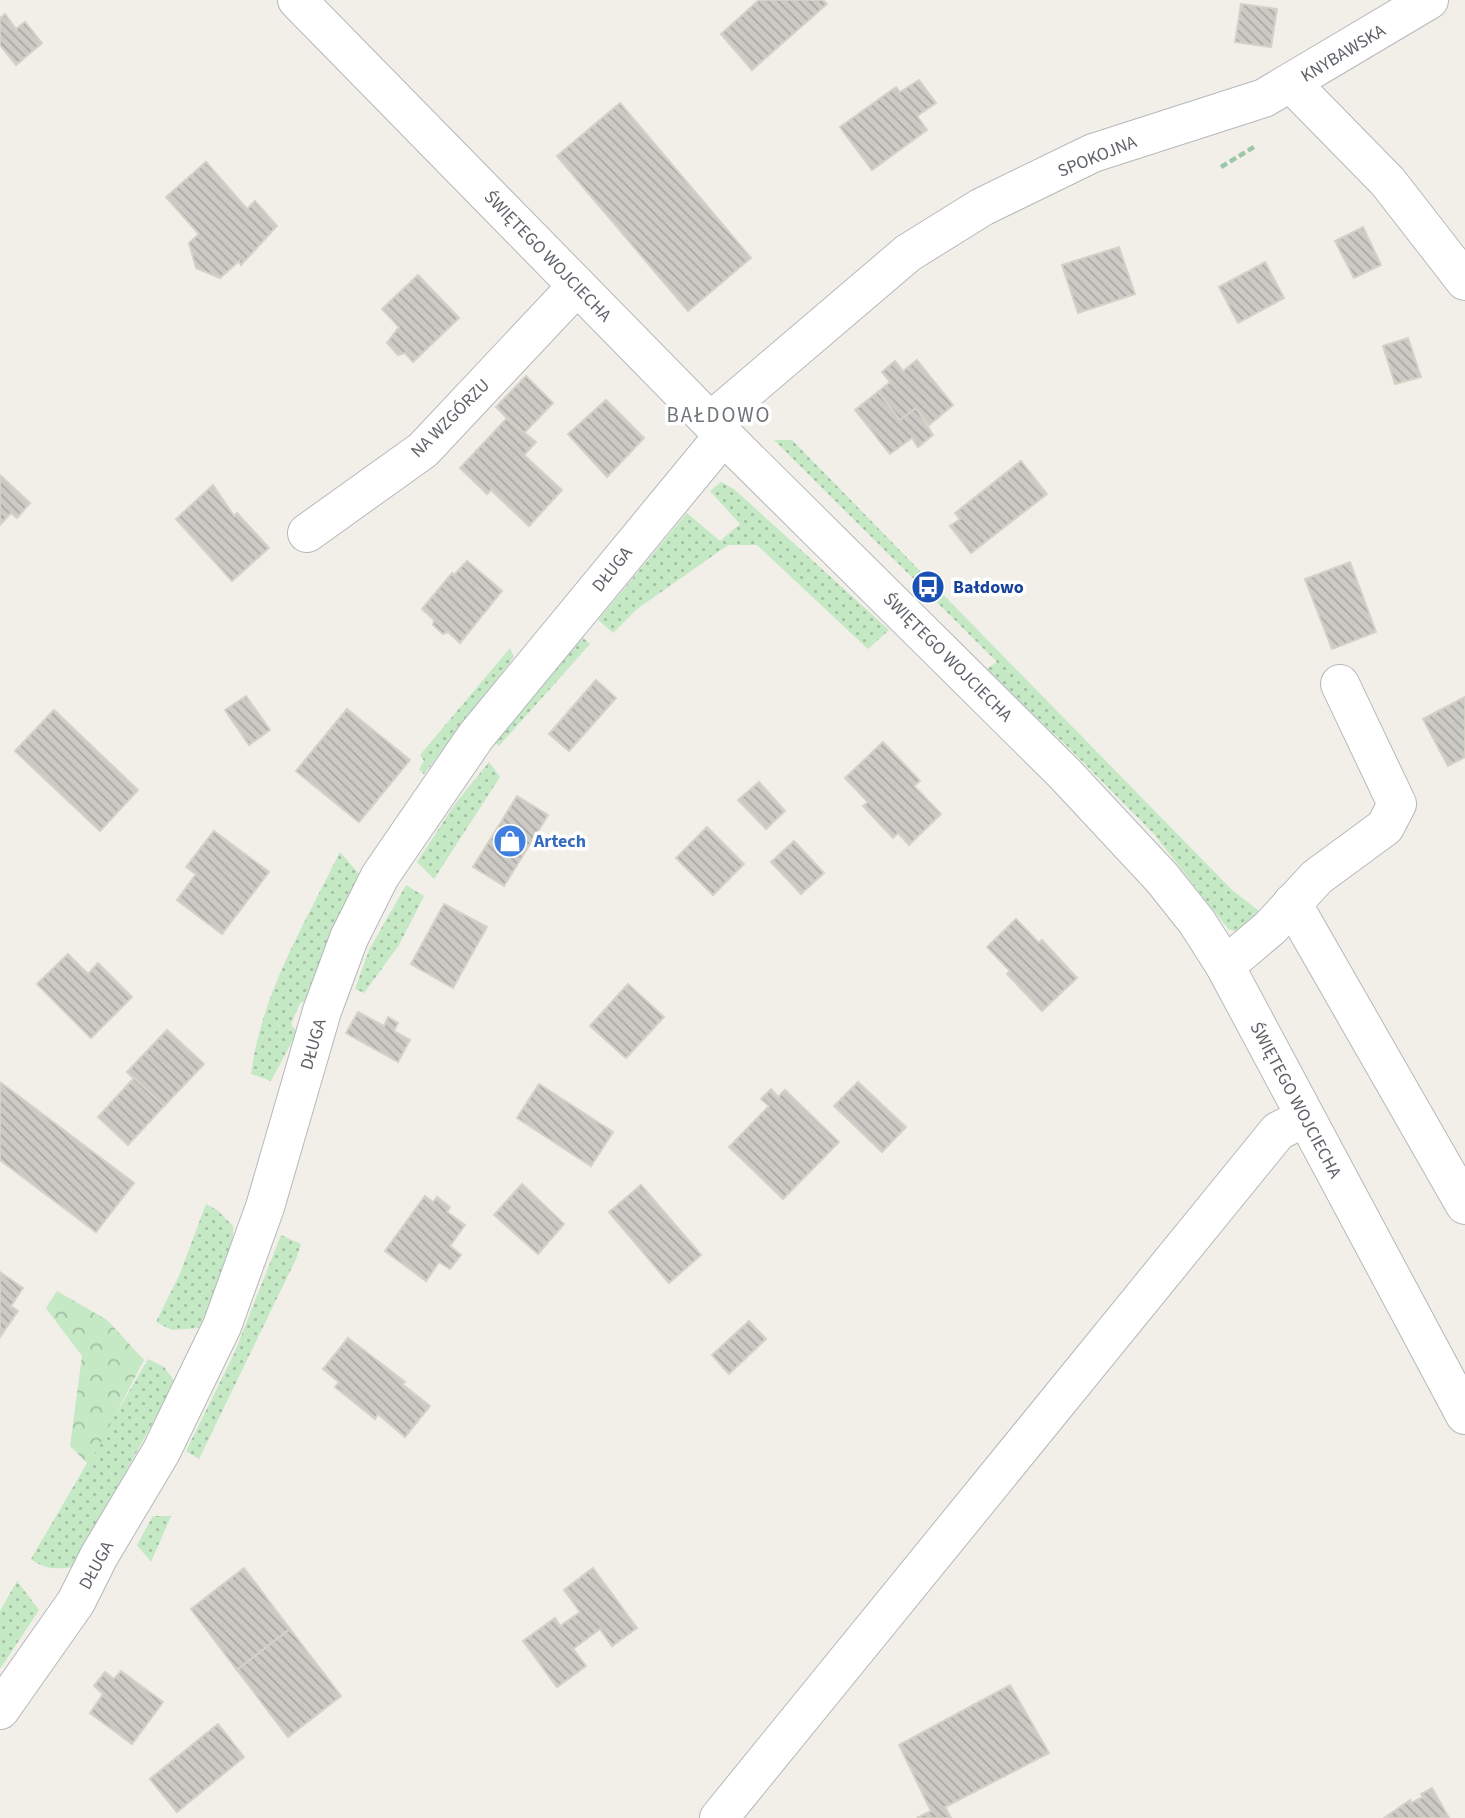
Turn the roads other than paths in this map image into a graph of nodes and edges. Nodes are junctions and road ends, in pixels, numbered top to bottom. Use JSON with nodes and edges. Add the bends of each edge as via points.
{"nodes":[{"id":1,"x":297,"y":0,"type":"edge"},
{"id":2,"x":1429,"y":0,"type":"edge"},
{"id":3,"x":1292,"y":84,"type":"junction"},
{"id":4,"x":1465,"y":281,"type":"edge"},
{"id":5,"x":577,"y":286,"type":"junction"},
{"id":6,"x":718,"y":428,"type":"junction"},
{"id":7,"x":307,"y":533,"type":"dead end"},
{"id":8,"x":1340,"y":684,"type":"dead end"},
{"id":9,"x":1293,"y":903,"type":"junction"},
{"id":10,"x":1224,"y":966,"type":"junction"},
{"id":11,"x":1304,"y":1118,"type":"junction"},
{"id":12,"x":1465,"y":1205,"type":"edge"},
{"id":13,"x":1465,"y":1415,"type":"edge"},
{"id":14,"x":0,"y":1710,"type":"edge"},
{"id":15,"x":719,"y":1818,"type":"edge"}],
"edges":[{"from":1,"to":5,"type":"street","name":"ŚWIĘTEGO WOJCIECHA"},
{"from":2,"to":3,"type":"street","name":"KNYBAWSKA"},
{"from":3,"to":4,"type":"street","via":[[1388,182]]},
{"from":3,"to":6,"type":"street","name":"SPOKOJNA","via":[[1264,98],[1093,153],[982,207],[908,253]]},
{"from":5,"to":6,"type":"street","name":"ŚWIĘTEGO WOJCIECHA"},
{"from":5,"to":7,"type":"street","name":"NA WZGÓRZU","via":[[423,450]]},
{"from":6,"to":10,"type":"street","name":"ŚWIĘTEGO WOJCIECHA","via":[[1065,774],[1162,878],[1198,922]]},
{"from":6,"to":14,"type":"street","name":"DŁUGA","via":[[476,736],[380,876],[349,938],[322,1010],[265,1207],[222,1326],[161,1452],[76,1602]]},
{"from":8,"to":9,"type":"street","via":[[1397,804],[1385,827],[1317,877]]},
{"from":9,"to":10,"type":"street"},
{"from":9,"to":12,"type":"street"},
{"from":10,"to":11,"type":"street","name":"ŚWIĘTEGO WOJCIECHA"},
{"from":11,"to":13,"type":"street","name":"ŚWIĘTEGO WOJCIECHA"},
{"from":11,"to":15,"type":"street","via":[[1278,1131]]}]}
